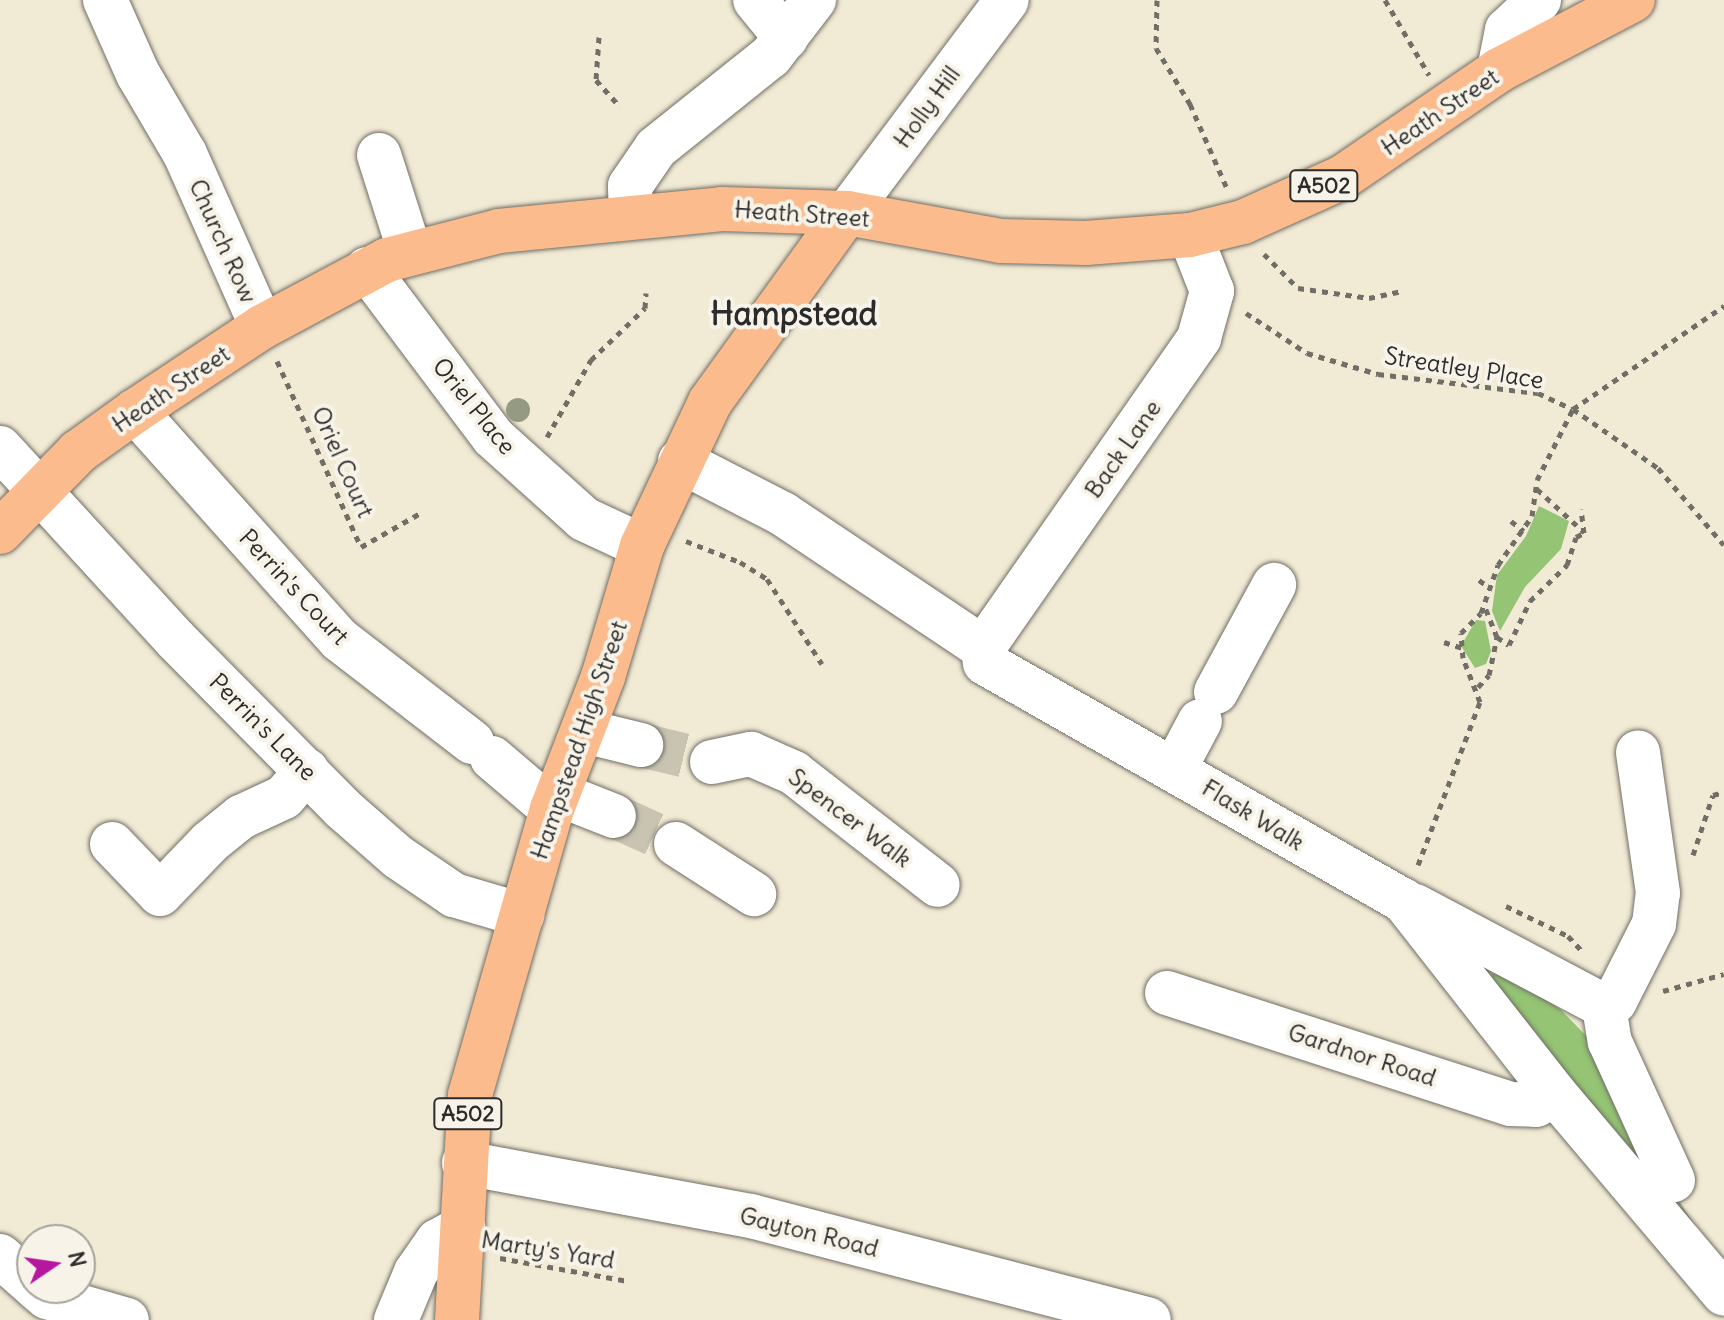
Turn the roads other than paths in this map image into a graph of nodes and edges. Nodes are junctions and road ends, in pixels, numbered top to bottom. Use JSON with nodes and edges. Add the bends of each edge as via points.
{"nodes":[{"id":1,"x":105,"y":0,"type":"edge"},
{"id":2,"x":137,"y":0,"type":"edge"},
{"id":3,"x":755,"y":0,"type":"edge"},
{"id":4,"x":814,"y":0,"type":"edge"},
{"id":5,"x":1007,"y":0,"type":"edge"},
{"id":6,"x":1539,"y":0,"type":"edge"},
{"id":7,"x":1633,"y":0,"type":"edge"},
{"id":8,"x":786,"y":38,"type":"junction"},
{"id":9,"x":1499,"y":70,"type":"junction"},
{"id":10,"x":185,"y":154,"type":"junction"},
{"id":11,"x":379,"y":155,"type":"dead end"},
{"id":12,"x":847,"y":213,"type":"junction"},
{"id":13,"x":631,"y":216,"type":"junction"},
{"id":14,"x":1190,"y":235,"type":"junction"},
{"id":15,"x":410,"y":252,"type":"junction"},
{"id":16,"x":367,"y":269,"type":"junction"},
{"id":17,"x":262,"y":327,"type":"junction"},
{"id":18,"x":135,"y":411,"type":"junction"},
{"id":19,"x":0,"y":448,"type":"edge"},
{"id":20,"x":680,"y":461,"type":"junction"},
{"id":21,"x":38,"y":490,"type":"junction"},
{"id":22,"x":0,"y":532,"type":"edge"},
{"id":23,"x":647,"y":537,"type":"junction"},
{"id":24,"x":1274,"y":585,"type":"dead end"},
{"id":25,"x":983,"y":648,"type":"junction"},
{"id":26,"x":584,"y":731,"type":"junction"},
{"id":27,"x":641,"y":745,"type":"tunnel mouth"},
{"id":28,"x":1638,"y":752,"type":"dead end"},
{"id":29,"x":712,"y":762,"type":"tunnel mouth"},
{"id":30,"x":1175,"y":768,"type":"junction"},
{"id":31,"x":307,"y":771,"type":"junction"},
{"id":32,"x":555,"y":801,"type":"junction"},
{"id":33,"x":614,"y":816,"type":"tunnel mouth"},
{"id":34,"x":112,"y":844,"type":"dead end"},
{"id":35,"x":676,"y":844,"type":"tunnel mouth"},
{"id":36,"x":1411,"y":882,"type":"junction"},
{"id":37,"x":938,"y":885,"type":"dead end"},
{"id":38,"x":754,"y":894,"type":"dead end"},
{"id":39,"x":522,"y":915,"type":"junction"},
{"id":40,"x":1167,"y":993,"type":"dead end"},
{"id":41,"x":1609,"y":1004,"type":"junction"},
{"id":42,"x":1556,"y":1095,"type":"junction"},
{"id":43,"x":464,"y":1163,"type":"junction"},
{"id":44,"x":1673,"y":1180,"type":"dead end"},
{"id":45,"x":463,"y":1241,"type":"junction"},
{"id":46,"x":0,"y":1256,"type":"edge"},
{"id":47,"x":16,"y":1274,"type":"edge"},
{"id":48,"x":1724,"y":1294,"type":"edge"},
{"id":49,"x":62,"y":1304,"type":"edge"},
{"id":50,"x":113,"y":1318,"type":"edge"},
{"id":51,"x":396,"y":1320,"type":"edge"},
{"id":52,"x":457,"y":1320,"type":"edge"},
{"id":53,"x":1149,"y":1320,"type":"edge"}],
"edges":[{"from":1,"to":10,"type":"street","name":"Church Row","via":[[138,74]]},
{"from":2,"to":10,"type":"street","name":"Church Row","via":[[163,67]]},
{"from":3,"to":8,"type":"street"},
{"from":4,"to":8,"type":"street"},
{"from":5,"to":12,"type":"street","name":"Holly Hill"},
{"from":6,"to":9,"type":"street","via":[[1507,30]]},
{"from":7,"to":9,"type":"main road","name":"Heath Street","number":"A502"},
{"from":8,"to":13,"type":"street","via":[[656,148],[630,186]]},
{"from":9,"to":14,"type":"main road","name":"Heath Street","number":"A502","via":[[1343,177],[1237,209]]},
{"from":10,"to":17,"type":"street","name":"Church Row"},
{"from":11,"to":15,"type":"street"},
{"from":12,"to":13,"type":"main road","name":"Heath Street","via":[[744,209]]},
{"from":12,"to":14,"type":"main road","name":"Heath Street","number":"A502","via":[[1001,241],[1086,243]]},
{"from":12,"to":20,"type":"main road","name":"Hampstead High Street","number":"A502","via":[[749,343]]},
{"from":13,"to":15,"type":"main road","name":"Heath Street","via":[[499,231]]},
{"from":14,"to":25,"type":"street","name":"Back Lane","via":[[1212,291],[1199,338]]},
{"from":15,"to":16,"type":"main road","name":"Heath Street"},
{"from":16,"to":17,"type":"main road","name":"Heath Street"},
{"from":16,"to":23,"type":"street","name":"Oriel Place","via":[[493,437],[584,519]]},
{"from":17,"to":18,"type":"main road","name":"Heath Street"},
{"from":18,"to":21,"type":"main road","name":"Heath Street"},
{"from":18,"to":32,"type":"street","name":"Perrin's Court","via":[[340,640]]},
{"from":19,"to":21,"type":"street","name":"Perrin's Lane"},
{"from":20,"to":23,"type":"main road","name":"Hampstead High Street","number":"A502"},
{"from":20,"to":25,"type":"street","name":"Flask Walk","via":[[783,514]]},
{"from":21,"to":22,"type":"main road","name":"Heath Street"},
{"from":21,"to":31,"type":"street","name":"Perrin's Lane","via":[[175,639]]},
{"from":23,"to":26,"type":"main road","name":"Hampstead High Street","number":"A502"},
{"from":24,"to":30,"type":"street"},
{"from":25,"to":30,"type":"street","name":"Flask Walk","via":[[985,663]]},
{"from":26,"to":27,"type":"street"},
{"from":26,"to":32,"type":"main road","name":"Hampstead High Street","number":"A502"},
{"from":28,"to":41,"type":"street","via":[[1658,893],[1654,924]]},
{"from":29,"to":37,"type":"street","name":"Spencer Walk","via":[[751,754],[794,773]]},
{"from":30,"to":36,"type":"street","name":"Flask Walk"},
{"from":31,"to":34,"type":"street","via":[[284,797],[241,817],[210,842],[160,894]]},
{"from":31,"to":39,"type":"street","name":"Perrin's Lane","via":[[422,875],[454,895]]},
{"from":32,"to":33,"type":"street","name":"Perrin's Court"},
{"from":32,"to":39,"type":"main road","name":"Hampstead High Street","number":"A502"},
{"from":35,"to":38,"type":"street"},
{"from":36,"to":41,"type":"street"},
{"from":36,"to":42,"type":"street","name":"Flask Walk"},
{"from":39,"to":43,"type":"main road","name":"Hampstead High Street","number":"A502","via":[[470,1095]]},
{"from":40,"to":42,"type":"street","name":"Gardnor Road","via":[[1511,1104],[1536,1105]]},
{"from":41,"to":44,"type":"street","via":[[1610,1042]]},
{"from":42,"to":48,"type":"street","name":"Flask Walk"},
{"from":43,"to":45,"type":"main road","name":"Hampstead High Street","number":"A502"},
{"from":43,"to":53,"type":"street","name":"Gayton Road","via":[[751,1216]]},
{"from":45,"to":51,"type":"street","via":[[431,1251]]},
{"from":45,"to":52,"type":"main road","name":"Hampstead High Street","number":"A502"},
{"from":46,"to":47,"type":"street"},
{"from":49,"to":50,"type":"street"}]}
